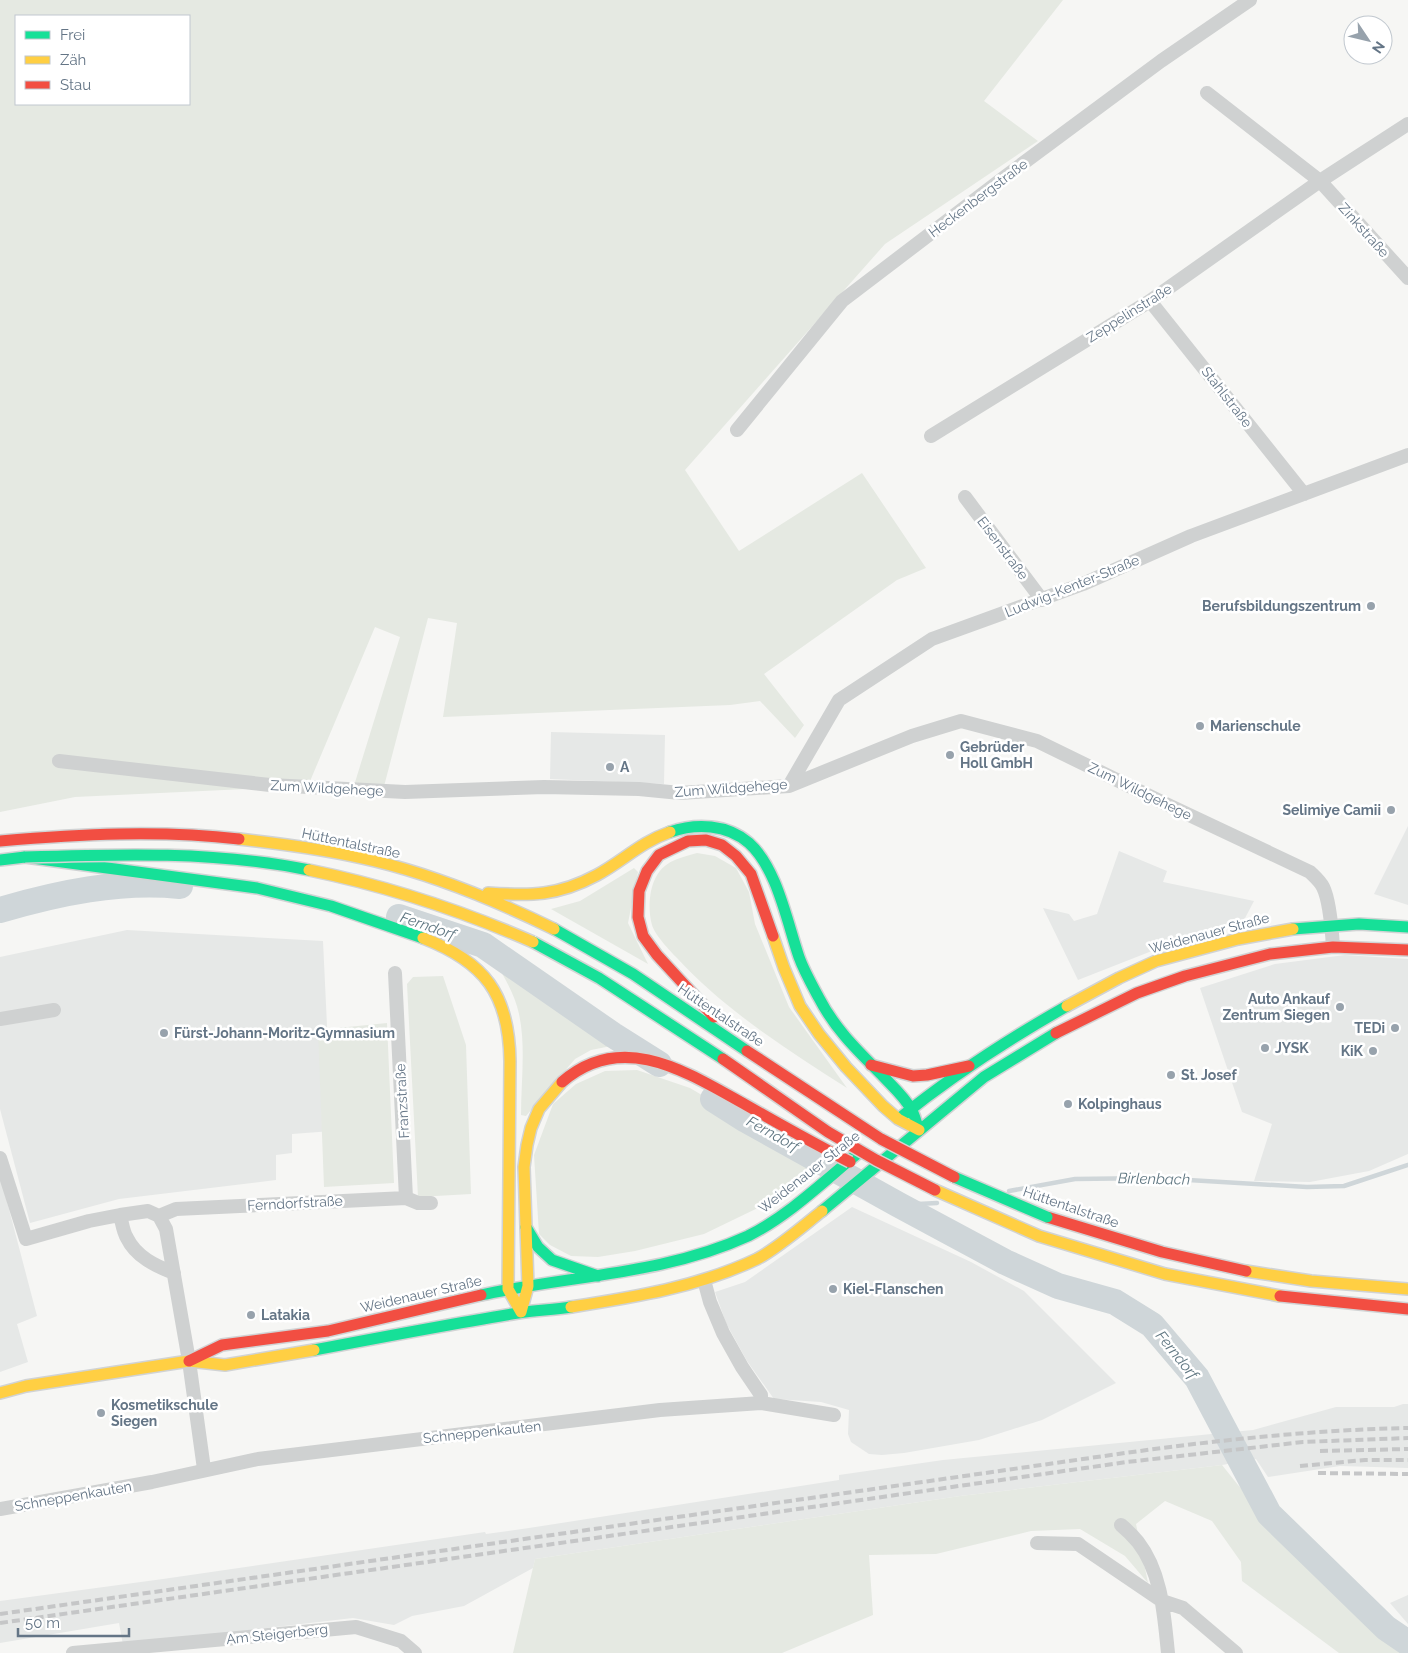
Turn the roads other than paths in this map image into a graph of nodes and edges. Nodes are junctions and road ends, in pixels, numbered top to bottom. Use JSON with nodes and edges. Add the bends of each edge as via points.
{"nodes":[{"id":1,"x":1250,"y":0,"type":"edge"},
{"id":2,"x":1207,"y":93,"type":"dead end"},
{"id":3,"x":1408,"y":124,"type":"edge"},
{"id":4,"x":1320,"y":181,"type":"junction"},
{"id":5,"x":1408,"y":278,"type":"edge"},
{"id":6,"x":1150,"y":301,"type":"junction"},
{"id":7,"x":737,"y":430,"type":"dead end"},
{"id":8,"x":931,"y":436,"type":"dead end"},
{"id":9,"x":1408,"y":455,"type":"edge"},
{"id":10,"x":1304,"y":494,"type":"junction"},
{"id":11,"x":965,"y":497,"type":"dead end"},
{"id":12,"x":1042,"y":600,"type":"junction"},
{"id":13,"x":59,"y":760,"type":"dead end"},
{"id":14,"x":789,"y":786,"type":"junction"},
{"id":15,"x":0,"y":841,"type":"edge"},
{"id":16,"x":25,"y":857,"type":"junction"},
{"id":17,"x":0,"y":860,"type":"edge"},
{"id":18,"x":462,"y":890,"type":"junction"},
{"id":19,"x":1331,"y":923,"type":"junction"},
{"id":20,"x":1408,"y":927,"type":"edge"},
{"id":21,"x":1333,"y":947,"type":"junction"},
{"id":22,"x":1408,"y":950,"type":"edge"},
{"id":23,"x":395,"y":974,"type":"dead end"},
{"id":24,"x":54,"y":1010,"type":"dead end"},
{"id":25,"x":0,"y":1019,"type":"edge"},
{"id":26,"x":747,"y":1051,"type":"junction"},
{"id":27,"x":871,"y":1065,"type":"junction"},
{"id":28,"x":969,"y":1066,"type":"junction"},
{"id":29,"x":911,"y":1108,"type":"junction"},
{"id":30,"x":898,"y":1119,"type":"junction"},
{"id":31,"x":919,"y":1130,"type":"junction"},
{"id":32,"x":0,"y":1158,"type":"edge"},
{"id":33,"x":884,"y":1178,"type":"dead end"},
{"id":34,"x":901,"y":1184,"type":"dead end"},
{"id":35,"x":934,"y":1190,"type":"junction"},
{"id":36,"x":406,"y":1198,"type":"junction"},
{"id":37,"x":431,"y":1203,"type":"dead end"},
{"id":38,"x":120,"y":1215,"type":"junction"},
{"id":39,"x":160,"y":1216,"type":"junction"},
{"id":40,"x":526,"y":1227,"type":"junction"},
{"id":41,"x":174,"y":1274,"type":"junction"},
{"id":42,"x":598,"y":1276,"type":"junction"},
{"id":43,"x":704,"y":1280,"type":"junction"},
{"id":44,"x":528,"y":1286,"type":"junction"},
{"id":45,"x":1408,"y":1289,"type":"edge"},
{"id":46,"x":508,"y":1290,"type":"junction"},
{"id":47,"x":1408,"y":1309,"type":"edge"},
{"id":48,"x":521,"y":1312,"type":"junction"},
{"id":49,"x":189,"y":1361,"type":"junction"},
{"id":50,"x":0,"y":1393,"type":"edge"},
{"id":51,"x":761,"y":1403,"type":"junction"},
{"id":52,"x":834,"y":1415,"type":"dead end"},
{"id":53,"x":204,"y":1469,"type":"junction"},
{"id":54,"x":0,"y":1508,"type":"edge"},
{"id":55,"x":1121,"y":1525,"type":"dead end"},
{"id":56,"x":1037,"y":1543,"type":"dead end"},
{"id":57,"x":1162,"y":1601,"type":"junction"},
{"id":58,"x":73,"y":1653,"type":"edge"},
{"id":59,"x":415,"y":1653,"type":"edge"},
{"id":60,"x":1168,"y":1653,"type":"edge"},
{"id":61,"x":1236,"y":1653,"type":"edge"}],
"edges":[{"from":1,"to":7,"type":"street","name":"Heckenbergstraße","via":[[1146,72],[842,301]]},
{"from":2,"to":4,"type":"street"},
{"from":3,"to":4,"type":"street","name":"Zeppelinstraße"},
{"from":4,"to":5,"type":"street","name":"Zinkstraße"},
{"from":4,"to":6,"type":"street","name":"Zeppelinstraße"},
{"from":6,"to":8,"type":"street","name":"Zeppelinstraße"},
{"from":6,"to":10,"type":"street","name":"Stahlstraße"},
{"from":9,"to":10,"type":"street","name":"Ludwig-Kenter-Straße"},
{"from":10,"to":12,"type":"street","name":"Ludwig-Kenter-Straße","via":[[1191,536]]},
{"from":11,"to":12,"type":"street","name":"Eisenstraße"},
{"from":12,"to":14,"type":"street","name":"Ludwig-Kenter-Straße","via":[[932,639],[838,700]]},
{"from":13,"to":14,"type":"street","name":"Zum Wildgehege","via":[[270,786],[405,792],[544,787],[639,789],[680,794]]},
{"from":14,"to":19,"type":"street","name":"Zum Wildgehege","via":[[912,736],[961,721],[1037,740],[1310,872],[1325,890]]},
{"from":15,"to":18,"type":"main road","name":"Hüttentalstraße","via":[[103,834],[204,836],[264,842],[368,859]]},
{"from":16,"to":17,"type":"main road"},
{"from":16,"to":35,"type":"main road","bridge":true,"via":[[122,854],[261,862],[362,880],[454,908],[582,967],[843,1141]]},
{"from":16,"to":46,"type":"main road","bridge":true,"via":[[272,891],[354,913],[427,940],[473,966],[495,990],[507,1024],[510,1061]]},
{"from":18,"to":26,"type":"main road","name":"Hüttentalstraße","via":[[530,918],[592,949]]},
{"from":18,"to":27,"type":"main road","via":[[514,895],[562,890],[596,875],[653,838],[682,828],[706,825],[730,832],[748,844],[763,861],[775,881],[800,959],[819,999],[839,1031]]},
{"from":19,"to":20,"type":"main road","name":"Weidenauer Straße"},
{"from":19,"to":21,"type":"street","name":"Zum Wildgehege"},
{"from":19,"to":28,"type":"main road","name":"Weidenauer Straße","via":[[1243,937],[1148,964],[1048,1017]]},
{"from":21,"to":22,"type":"main road","name":"Weidenauer Straße"},
{"from":21,"to":31,"type":"main road","name":"Weidenauer Straße","via":[[1270,954],[1228,964],[1129,997],[1039,1042],[984,1077]]},
{"from":23,"to":36,"type":"street","name":"Franzstraße"},
{"from":24,"to":25,"type":"street"},
{"from":26,"to":30,"type":"main road","via":[[643,936],[638,917],[638,890],[659,855],[688,841],[706,840],[722,846],[736,856],[751,874],[800,1006],[846,1066]]},
{"from":26,"to":45,"type":"main road","name":"Hüttentalstraße","bridge":true,"via":[[903,1151],[972,1185],[1047,1216],[1107,1237],[1225,1267],[1330,1284]]},
{"from":27,"to":28,"type":"main road","via":[[912,1076]]},
{"from":27,"to":29,"type":"main road"},
{"from":28,"to":29,"type":"main road","name":"Weidenauer Straße"},
{"from":29,"to":30,"type":"main road","name":"Weidenauer Straße"},
{"from":29,"to":31,"type":"main road"},
{"from":30,"to":31,"type":"main road"},
{"from":30,"to":42,"type":"main road","name":"Weidenauer Straße","bridge":true,"via":[[769,1224],[706,1253],[672,1263]]},
{"from":31,"to":43,"type":"main road","name":"Weidenauer Straße","via":[[800,1229],[758,1258]]},
{"from":32,"to":38,"type":"street","name":"Ferndorfstraße","via":[[26,1239]]},
{"from":33,"to":40,"type":"main road","bridge":true,"via":[[824,1149],[689,1072],[635,1057],[612,1058],[589,1063],[562,1082],[539,1109],[526,1145]]},
{"from":34,"to":35,"type":"main road"},
{"from":35,"to":47,"type":"main road","via":[[1039,1236],[1165,1274],[1278,1296]]},
{"from":36,"to":37,"type":"street","name":"Ferndorfstraße","via":[[418,1203]]},
{"from":36,"to":39,"type":"street","name":"Ferndorfstraße","via":[[176,1209]]},
{"from":38,"to":39,"type":"street","name":"Ferndorfstraße","via":[[148,1211]]},
{"from":38,"to":41,"type":"street","via":[[127,1238],[135,1250],[151,1263]]},
{"from":39,"to":41,"type":"street","via":[[166,1229]]},
{"from":40,"to":42,"type":"main road","via":[[538,1247],[552,1260]]},
{"from":40,"to":44,"type":"main road"},
{"from":41,"to":49,"type":"street"},
{"from":42,"to":44,"type":"main road","name":"Weidenauer Straße"},
{"from":43,"to":48,"type":"main road","name":"Weidenauer Straße","via":[[646,1295],[550,1311]]},
{"from":43,"to":51,"type":"street","via":[[723,1333],[761,1395]]},
{"from":44,"to":46,"type":"main road","name":"Weidenauer Straße"},
{"from":44,"to":48,"type":"main road"},
{"from":46,"to":48,"type":"main road"},
{"from":46,"to":49,"type":"main road","name":"Weidenauer Straße","via":[[328,1330],[222,1345]]},
{"from":48,"to":49,"type":"main road","name":"Weidenauer Straße","via":[[225,1365]]},
{"from":49,"to":50,"type":"main road","name":"Weidenauer Straße","via":[[26,1386]]},
{"from":49,"to":53,"type":"street"},
{"from":51,"to":52,"type":"street","name":"Schneppenkauten"},
{"from":51,"to":53,"type":"street","name":"Schneppenkauten","via":[[660,1410],[258,1459]]},
{"from":53,"to":54,"type":"street","name":"Schneppenkauten"},
{"from":55,"to":57,"type":"street","via":[[1138,1541],[1151,1562]]},
{"from":56,"to":57,"type":"street","via":[[1078,1544]]},
{"from":57,"to":60,"type":"street"},
{"from":57,"to":61,"type":"street","via":[[1183,1608]]},
{"from":58,"to":59,"type":"street","name":"Am Steigerberg","via":[[356,1627],[401,1641]]}]}
